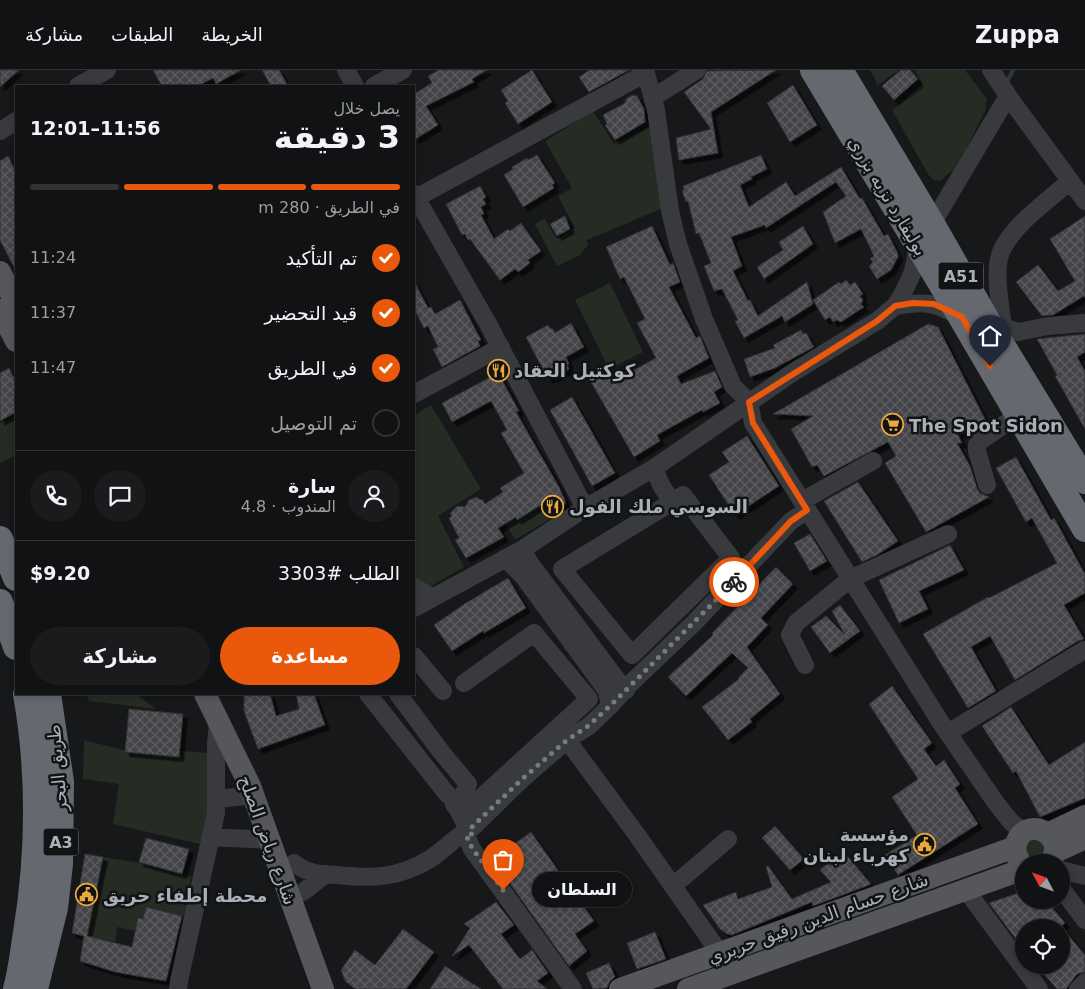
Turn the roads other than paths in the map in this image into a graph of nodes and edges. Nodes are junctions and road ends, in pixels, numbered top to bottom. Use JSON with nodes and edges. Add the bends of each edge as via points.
{"nodes":[{"id":1,"x":107,"y":70,"type":"edge"},
{"id":2,"x":346,"y":70,"type":"edge"},
{"id":3,"x":403,"y":70,"type":"edge"},
{"id":4,"x":697,"y":70,"type":"edge"},
{"id":5,"x":813,"y":70,"type":"edge"},
{"id":6,"x":840,"y":70,"type":"edge"},
{"id":7,"x":646,"y":72,"type":"edge"},
{"id":8,"x":994,"y":73,"type":"edge"},
{"id":9,"x":80,"y":85,"type":"edge"},
{"id":10,"x":354,"y":85,"type":"edge"},
{"id":11,"x":376,"y":85,"type":"edge"},
{"id":12,"x":1008,"y":96,"type":"junction"},
{"id":13,"x":654,"y":97,"type":"junction"},
{"id":14,"x":15,"y":122,"type":"edge"},
{"id":15,"x":0,"y":130,"type":"edge"},
{"id":16,"x":1070,"y":181,"type":"junction"},
{"id":17,"x":415,"y":196,"type":"edge"},
{"id":18,"x":1085,"y":201,"type":"edge"},
{"id":19,"x":926,"y":235,"type":"junction"},
{"id":20,"x":0,"y":272,"type":"edge"},
{"id":21,"x":15,"y":302,"type":"edge"},
{"id":22,"x":895,"y":306,"type":"junction"},
{"id":23,"x":0,"y":310,"type":"edge"},
{"id":24,"x":962,"y":317,"type":"junction"},
{"id":25,"x":1085,"y":322,"type":"edge"},
{"id":26,"x":995,"y":325,"type":"junction"},
{"id":27,"x":15,"y":339,"type":"edge"},
{"id":28,"x":501,"y":347,"type":"junction"},
{"id":29,"x":415,"y":393,"type":"edge"},
{"id":30,"x":749,"y":402,"type":"junction"},
{"id":31,"x":1018,"y":414,"type":"junction"},
{"id":32,"x":1076,"y":451,"type":"edge"},
{"id":33,"x":873,"y":461,"type":"dead end"},
{"id":34,"x":654,"y":468,"type":"junction"},
{"id":35,"x":1085,"y":481,"type":"edge"},
{"id":36,"x":987,"y":485,"type":"dead end"},
{"id":37,"x":672,"y":502,"type":"junction"},
{"id":38,"x":804,"y":506,"type":"junction"},
{"id":39,"x":585,"y":508,"type":"junction"},
{"id":40,"x":1085,"y":529,"type":"edge"},
{"id":41,"x":948,"y":534,"type":"dead end"},
{"id":42,"x":0,"y":539,"type":"edge"},
{"id":43,"x":523,"y":548,"type":"junction"},
{"id":44,"x":505,"y":558,"type":"junction"},
{"id":45,"x":15,"y":562,"type":"edge"},
{"id":46,"x":15,"y":576,"type":"edge"},
{"id":47,"x":850,"y":580,"type":"junction"},
{"id":48,"x":415,"y":588,"type":"edge"},
{"id":49,"x":433,"y":598,"type":"junction"},
{"id":50,"x":0,"y":600,"type":"edge"},
{"id":51,"x":415,"y":607,"type":"edge"},
{"id":52,"x":15,"y":609,"type":"edge"},
{"id":53,"x":15,"y":644,"type":"edge"},
{"id":54,"x":1084,"y":650,"type":"edge"},
{"id":55,"x":415,"y":657,"type":"edge"},
{"id":56,"x":805,"y":665,"type":"dead end"},
{"id":57,"x":464,"y":683,"type":"dead end"},
{"id":58,"x":626,"y":690,"type":"junction"},
{"id":59,"x":443,"y":691,"type":"dead end"},
{"id":60,"x":26,"y":695,"type":"edge"},
{"id":61,"x":48,"y":695,"type":"edge"},
{"id":62,"x":205,"y":695,"type":"edge"},
{"id":63,"x":220,"y":695,"type":"edge"},
{"id":64,"x":364,"y":695,"type":"edge"},
{"id":65,"x":369,"y":695,"type":"edge"},
{"id":66,"x":399,"y":695,"type":"edge"},
{"id":67,"x":610,"y":706,"type":"junction"},
{"id":68,"x":218,"y":721,"type":"junction"},
{"id":69,"x":948,"y":733,"type":"junction"},
{"id":70,"x":567,"y":740,"type":"junction"},
{"id":71,"x":254,"y":795,"type":"junction"},
{"id":72,"x":217,"y":799,"type":"junction"},
{"id":73,"x":1085,"y":816,"type":"edge"},
{"id":74,"x":464,"y":824,"type":"junction"},
{"id":75,"x":210,"y":837,"type":"junction"},
{"id":76,"x":1085,"y":838,"type":"edge"},
{"id":77,"x":728,"y":839,"type":"dead end"},
{"id":78,"x":270,"y":840,"type":"junction"},
{"id":79,"x":1021,"y":848,"type":"edge"},
{"id":80,"x":1052,"y":854,"type":"edge"},
{"id":81,"x":1054,"y":854,"type":"edge"},
{"id":82,"x":1055,"y":854,"type":"edge"},
{"id":83,"x":294,"y":863,"type":"junction"},
{"id":84,"x":1070,"y":866,"type":"edge"},
{"id":85,"x":1015,"y":873,"type":"edge"},
{"id":86,"x":326,"y":874,"type":"junction"},
{"id":87,"x":1085,"y":876,"type":"edge"},
{"id":88,"x":674,"y":886,"type":"junction"},
{"id":89,"x":966,"y":890,"type":"junction"},
{"id":90,"x":303,"y":892,"type":"junction"},
{"id":91,"x":1070,"y":900,"type":"edge"},
{"id":92,"x":1085,"y":920,"type":"edge"},
{"id":93,"x":785,"y":930,"type":"junction"},
{"id":94,"x":798,"y":951,"type":"junction"},
{"id":95,"x":719,"y":952,"type":"junction"},
{"id":96,"x":1085,"y":982,"type":"edge"},
{"id":97,"x":26,"y":986,"type":"edge"},
{"id":98,"x":178,"y":989,"type":"edge"},
{"id":99,"x":323,"y":989,"type":"edge"},
{"id":100,"x":337,"y":989,"type":"edge"},
{"id":101,"x":573,"y":989,"type":"edge"},
{"id":102,"x":620,"y":989,"type":"edge"},
{"id":103,"x":688,"y":989,"type":"edge"},
{"id":104,"x":1040,"y":989,"type":"edge"},
{"id":105,"x":1078,"y":989,"type":"edge"}],
"edges":[{"from":1,"to":9,"type":"street"},
{"from":2,"to":10,"type":"street"},
{"from":3,"to":11,"type":"street"},
{"from":4,"to":13,"type":"street"},
{"from":5,"to":19,"type":"highway","name":"بوليفارد نزيه بزري","number":"A51"},
{"from":6,"to":19,"type":"highway","name":"بوليفارد نزيه بزري","number":"A51"},
{"from":7,"to":13,"type":"street"},
{"from":7,"to":17,"type":"street"},
{"from":8,"to":12,"type":"street"},
{"from":12,"to":16,"type":"street"},
{"from":12,"to":19,"type":"street"},
{"from":13,"to":30,"type":"street","via":[[670,211],[678,244],[704,319],[733,386]]},
{"from":14,"to":15,"type":"street"},
{"from":16,"to":18,"type":"street"},
{"from":16,"to":26,"type":"street","via":[[1020,225],[1006,243],[998,275]]},
{"from":17,"to":28,"type":"street"},
{"from":19,"to":22,"type":"street","via":[[912,274]]},
{"from":19,"to":24,"type":"highway","name":"بوليفارد نزيه بزري","number":"A51"},
{"from":19,"to":26,"type":"highway","name":"بوليفارد نزيه بزري","number":"A51"},
{"from":20,"to":21,"type":"main road"},
{"from":22,"to":24,"type":"street","via":[[934,304]]},
{"from":22,"to":30,"type":"street","via":[[877,321]]},
{"from":23,"to":27,"type":"main road"},
{"from":24,"to":31,"type":"highway","name":"بوليفارد نزيه بزري","number":"A51"},
{"from":25,"to":26,"type":"street","via":[[1018,332]]},
{"from":26,"to":32,"type":"highway","name":"بوليفارد نزيه بزري","number":"A51"},
{"from":28,"to":29,"type":"street"},
{"from":28,"to":39,"type":"street"},
{"from":30,"to":34,"type":"street"},
{"from":30,"to":38,"type":"street","via":[[753,423]]},
{"from":31,"to":36,"type":"street","via":[[977,445]]},
{"from":31,"to":40,"type":"highway","name":"بوليفارد نزيه بزري","number":"A51"},
{"from":32,"to":35,"type":"highway","name":"بوليفارد نزيه بزري","number":"A51"},
{"from":33,"to":38,"type":"street"},
{"from":34,"to":37,"type":"street"},
{"from":34,"to":39,"type":"street"},
{"from":37,"to":37,"type":"street","via":[[562,569],[632,655],[731,558],[683,495]]},
{"from":38,"to":47,"type":"street"},
{"from":38,"to":58,"type":"street"},
{"from":39,"to":43,"type":"street"},
{"from":41,"to":47,"type":"street"},
{"from":42,"to":45,"type":"highway"},
{"from":42,"to":46,"type":"highway"},
{"from":43,"to":44,"type":"street"},
{"from":43,"to":58,"type":"street","via":[[529,562]]},
{"from":44,"to":49,"type":"street"},
{"from":44,"to":67,"type":"street","via":[[523,576],[607,691]]},
{"from":47,"to":56,"type":"street","via":[[792,629],[790,635]]},
{"from":47,"to":69,"type":"street"},
{"from":48,"to":49,"type":"street"},
{"from":49,"to":51,"type":"street"},
{"from":50,"to":52,"type":"highway"},
{"from":50,"to":53,"type":"highway"},
{"from":54,"to":69,"type":"street"},
{"from":55,"to":59,"type":"street"},
{"from":57,"to":74,"type":"street","via":[[534,633],[588,699]]},
{"from":58,"to":67,"type":"street"},
{"from":60,"to":97,"type":"highway","name":"طريق البحر","number":"A3","via":[[36,764],[37,809]]},
{"from":61,"to":97,"type":"highway","name":"طريق البحر","number":"A3","via":[[61,782],[60,864],[55,908]]},
{"from":62,"to":68,"type":"main road","name":"شارع رياض الصلح"},
{"from":63,"to":83,"type":"main road","name":"شارع رياض الصلح","via":[[266,790]]},
{"from":64,"to":74,"type":"street"},
{"from":65,"to":74,"type":"street","via":[[452,798]]},
{"from":66,"to":74,"type":"street","via":[[468,784]]},
{"from":67,"to":70,"type":"street"},
{"from":68,"to":71,"type":"main road","name":"شارع رياض الصلح"},
{"from":68,"to":72,"type":"street"},
{"from":69,"to":79,"type":"street","via":[[1011,822]]},
{"from":70,"to":74,"type":"street"},
{"from":70,"to":88,"type":"street"},
{"from":71,"to":72,"type":"street"},
{"from":71,"to":78,"type":"main road","name":"شارع رياض الصلح"},
{"from":72,"to":75,"type":"street"},
{"from":73,"to":81,"type":"main road"},
{"from":74,"to":86,"type":"street","via":[[431,858],[412,869],[372,878]]},
{"from":74,"to":101,"type":"street","via":[[472,848]]},
{"from":75,"to":78,"type":"street"},
{"from":75,"to":98,"type":"street"},
{"from":76,"to":82,"type":"main road"},
{"from":77,"to":88,"type":"street"},
{"from":78,"to":99,"type":"main road","name":"شارع رياض الصلح"},
{"from":79,"to":80,"type":"main road","via":[[1029,830],[1039,830]]},
{"from":79,"to":93,"type":"main road","name":"شارع حسام الدين رفيق حريري"},
{"from":83,"to":86,"type":"street","via":[[304,870]]},
{"from":83,"to":90,"type":"main road","name":"شارع رياض الصلح"},
{"from":84,"to":87,"type":"street"},
{"from":85,"to":89,"type":"main road","name":"شارع حسام الدين رفيق حريري"},
{"from":86,"to":90,"type":"street"},
{"from":88,"to":95,"type":"street"},
{"from":89,"to":94,"type":"main road","name":"شارع حسام الدين رفيق حريري"},
{"from":89,"to":104,"type":"street"},
{"from":90,"to":100,"type":"main road","name":"شارع رياض الصلح"},
{"from":91,"to":92,"type":"street"},
{"from":93,"to":94,"type":"main road"},
{"from":93,"to":95,"type":"main road","name":"شارع حسام الدين رفيق حريري"},
{"from":94,"to":103,"type":"main road","name":"شارع حسام الدين رفيق حريري"},
{"from":95,"to":102,"type":"main road","name":"شارع حسام الدين رفيق حريري"},
{"from":96,"to":105,"type":"street"}]}
